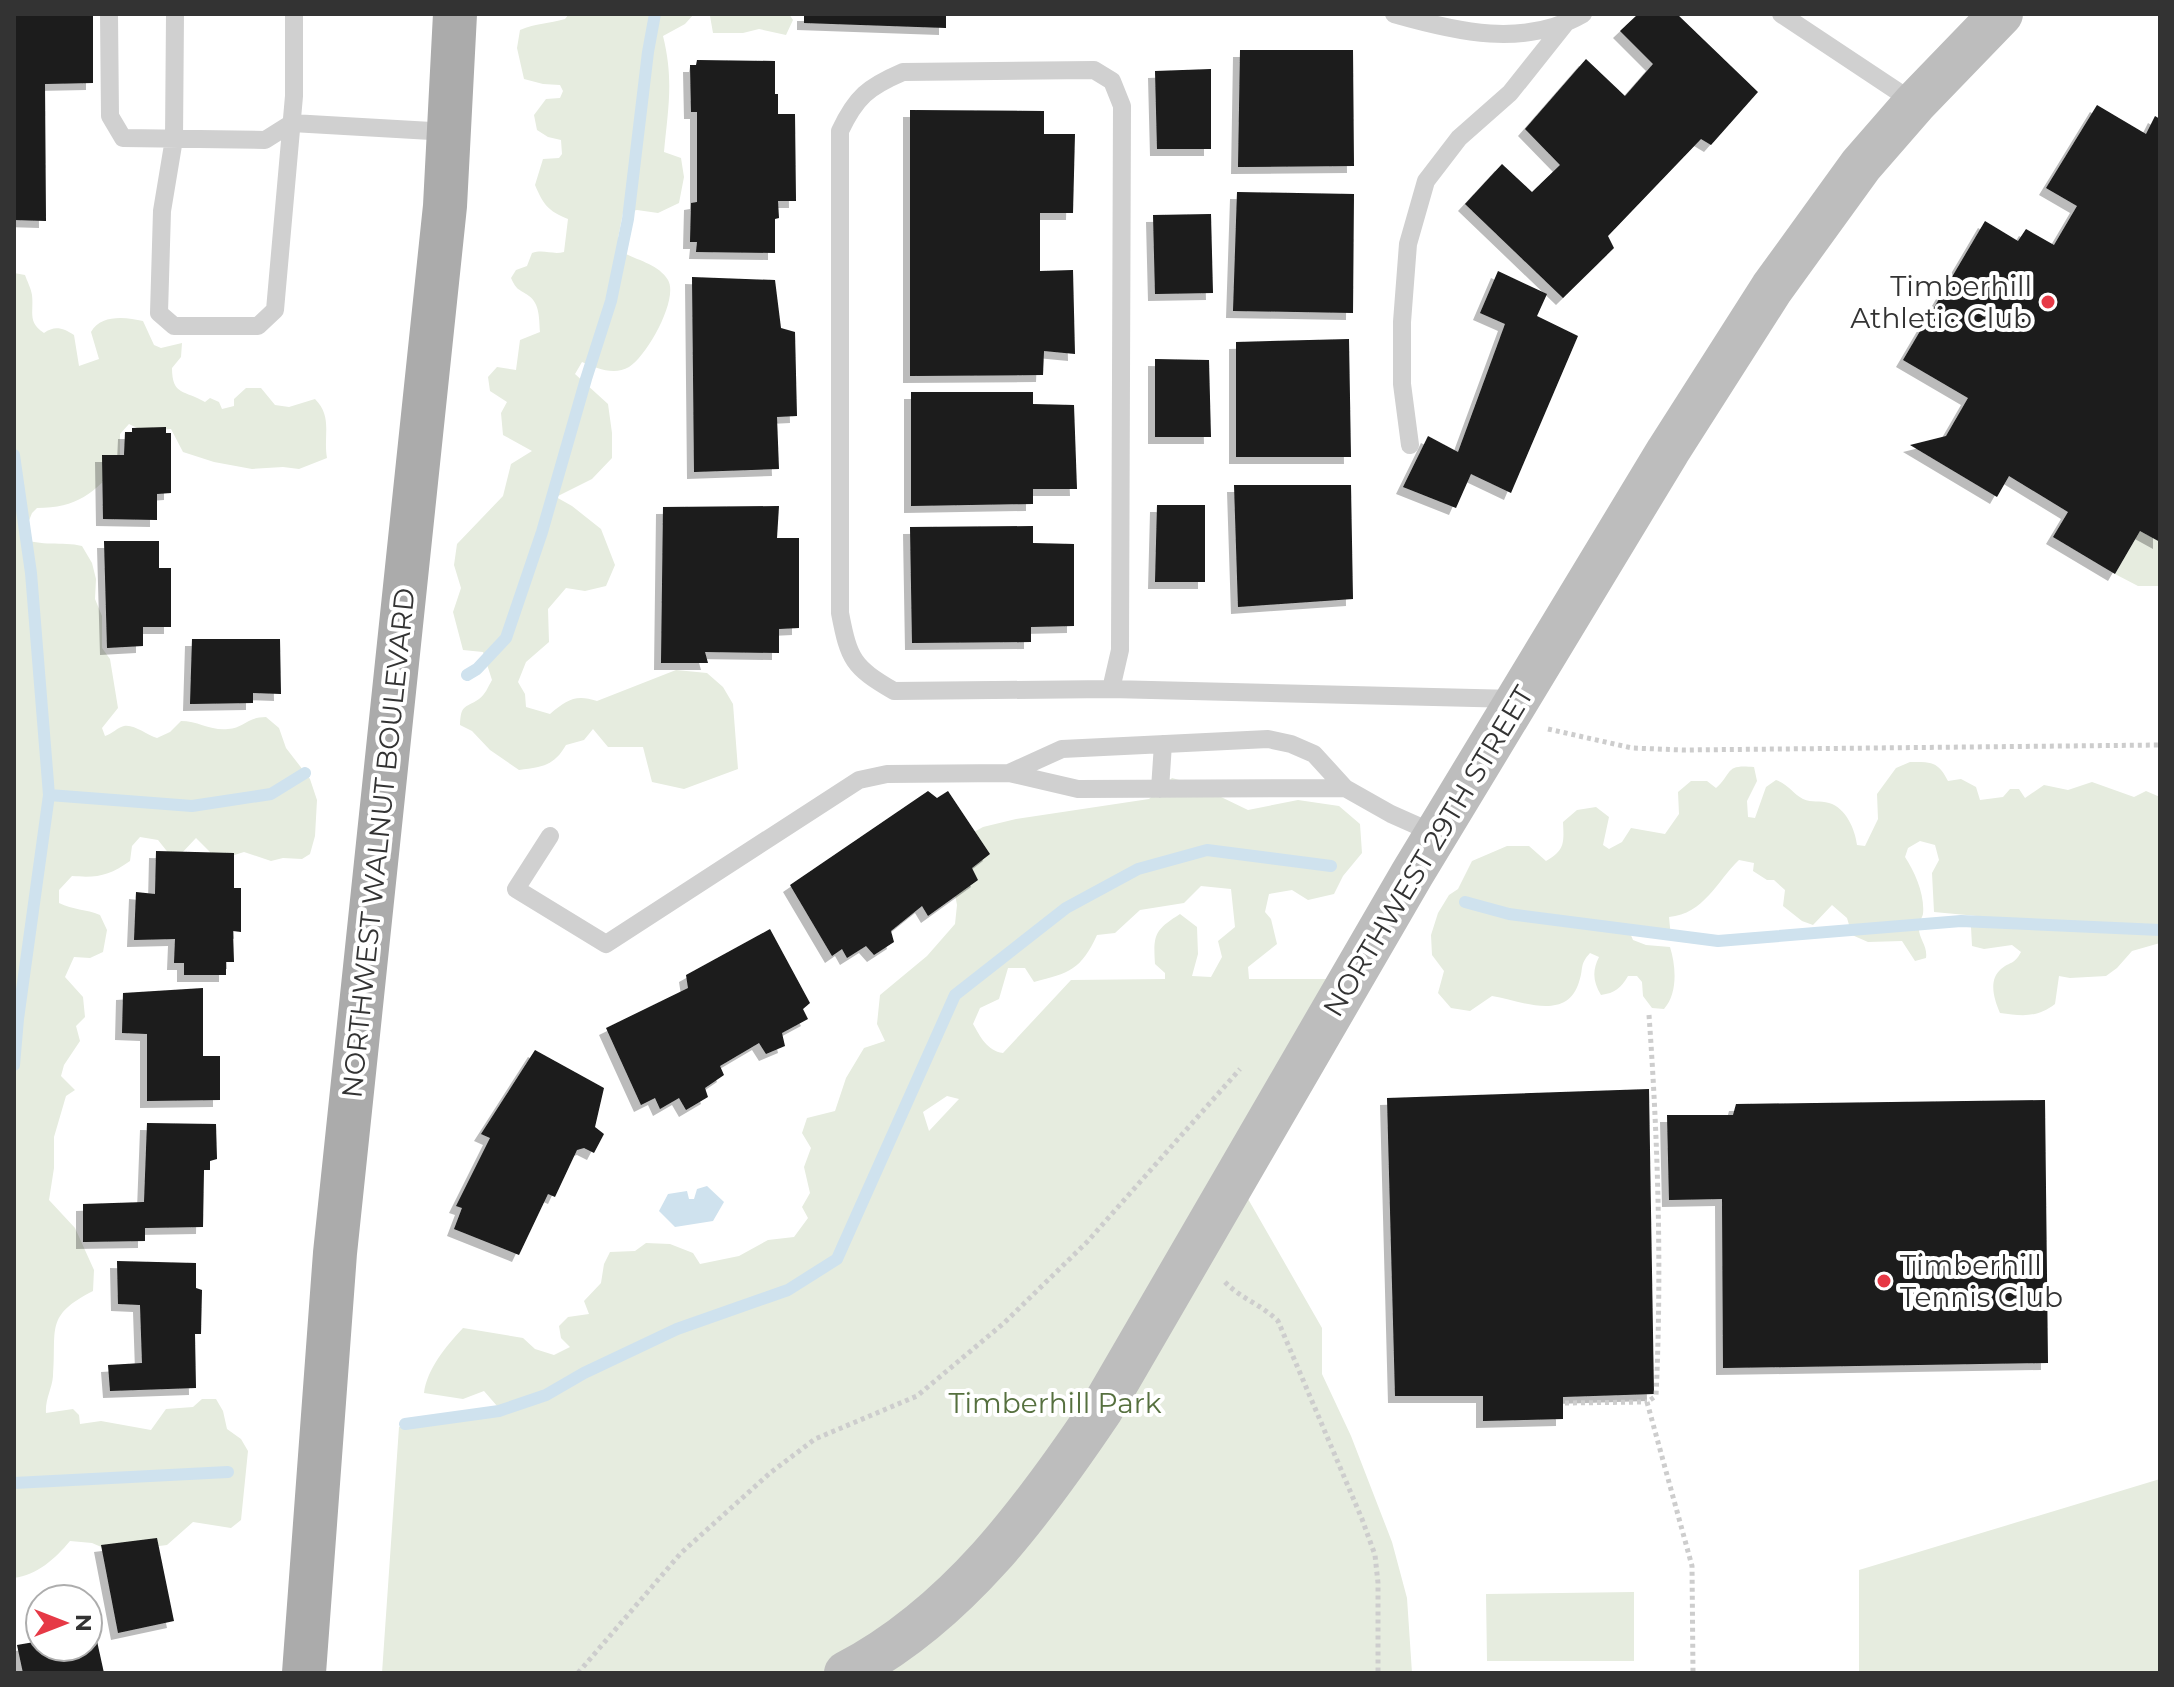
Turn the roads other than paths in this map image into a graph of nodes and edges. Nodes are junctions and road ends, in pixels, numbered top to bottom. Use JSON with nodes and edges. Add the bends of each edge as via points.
{"nodes":[{"id":1,"x":109,"y":14,"type":"edge"},
{"id":2,"x":175,"y":14,"type":"edge"},
{"id":3,"x":294,"y":14,"type":"edge"},
{"id":4,"x":455,"y":14,"type":"edge"},
{"id":5,"x":1394,"y":14,"type":"edge"},
{"id":6,"x":1583,"y":14,"type":"edge"},
{"id":7,"x":1781,"y":14,"type":"edge"},
{"id":8,"x":2001,"y":14,"type":"edge"},
{"id":9,"x":1565,"y":24,"type":"junction"},
{"id":10,"x":1915,"y":103,"type":"junction"},
{"id":11,"x":292,"y":123,"type":"junction"},
{"id":12,"x":449,"y":132,"type":"junction"},
{"id":13,"x":174,"y":139,"type":"junction"},
{"id":14,"x":1410,"y":445,"type":"dead end"},
{"id":15,"x":1111,"y":689,"type":"junction"},
{"id":16,"x":1514,"y":707,"type":"junction"},
{"id":17,"x":1163,"y":744,"type":"junction"},
{"id":18,"x":1009,"y":773,"type":"junction"},
{"id":19,"x":1345,"y":788,"type":"junction"},
{"id":20,"x":1160,"y":789,"type":"junction"},
{"id":21,"x":1436,"y":834,"type":"junction"},
{"id":22,"x":550,"y":836,"type":"dead end"},
{"id":23,"x":304,"y":1673,"type":"edge"},
{"id":24,"x":846,"y":1673,"type":"edge"}],
"edges":[{"from":1,"to":13,"type":"lane","via":[[110,116],[123,138]]},
{"from":2,"to":13,"type":"lane"},
{"from":3,"to":11,"type":"lane"},
{"from":4,"to":12,"type":"main road","name":"NORTHWEST WALNUT BOULEVARD"},
{"from":5,"to":9,"type":"lane","via":[[1517,36]]},
{"from":6,"to":9,"type":"lane"},
{"from":7,"to":10,"type":"lane"},
{"from":8,"to":10,"type":"street","name":"NORTHWEST 29TH STREET"},
{"from":9,"to":14,"type":"lane","via":[[1510,93],[1459,138],[1426,181],[1408,244],[1402,322],[1402,384]]},
{"from":10,"to":16,"type":"street","name":"NORTHWEST 29TH STREET","via":[[1861,165],[1772,288]]},
{"from":11,"to":12,"type":"lane"},
{"from":11,"to":13,"type":"lane","via":[[265,140]]},
{"from":11,"to":13,"type":"lane","via":[[275,310],[258,326],[174,326],[159,313],[162,211]]},
{"from":12,"to":23,"type":"main road","name":"NORTHWEST WALNUT BOULEVARD","via":[[335,1253]]},
{"from":15,"to":15,"type":"lane","via":[[894,691],[863,673],[846,648],[840,613],[840,131],[853,105],[874,84],[903,72],[1094,70],[1112,81],[1122,106],[1120,650]]},
{"from":15,"to":16,"type":"lane"},
{"from":16,"to":21,"type":"street","name":"NORTHWEST 29TH STREET"},
{"from":17,"to":18,"type":"lane","via":[[1062,749]]},
{"from":17,"to":19,"type":"lane","via":[[1268,739],[1291,744],[1314,754]]},
{"from":17,"to":20,"type":"lane"},
{"from":18,"to":20,"type":"lane","via":[[1078,789]]},
{"from":18,"to":22,"type":"lane","via":[[887,774],[859,780],[606,944],[516,889]]},
{"from":19,"to":20,"type":"lane"},
{"from":19,"to":21,"type":"lane"},
{"from":21,"to":24,"type":"street","name":"NORTHWEST 29TH STREET","via":[[1101,1410],[1053,1480],[993,1556],[929,1617]]}]}
